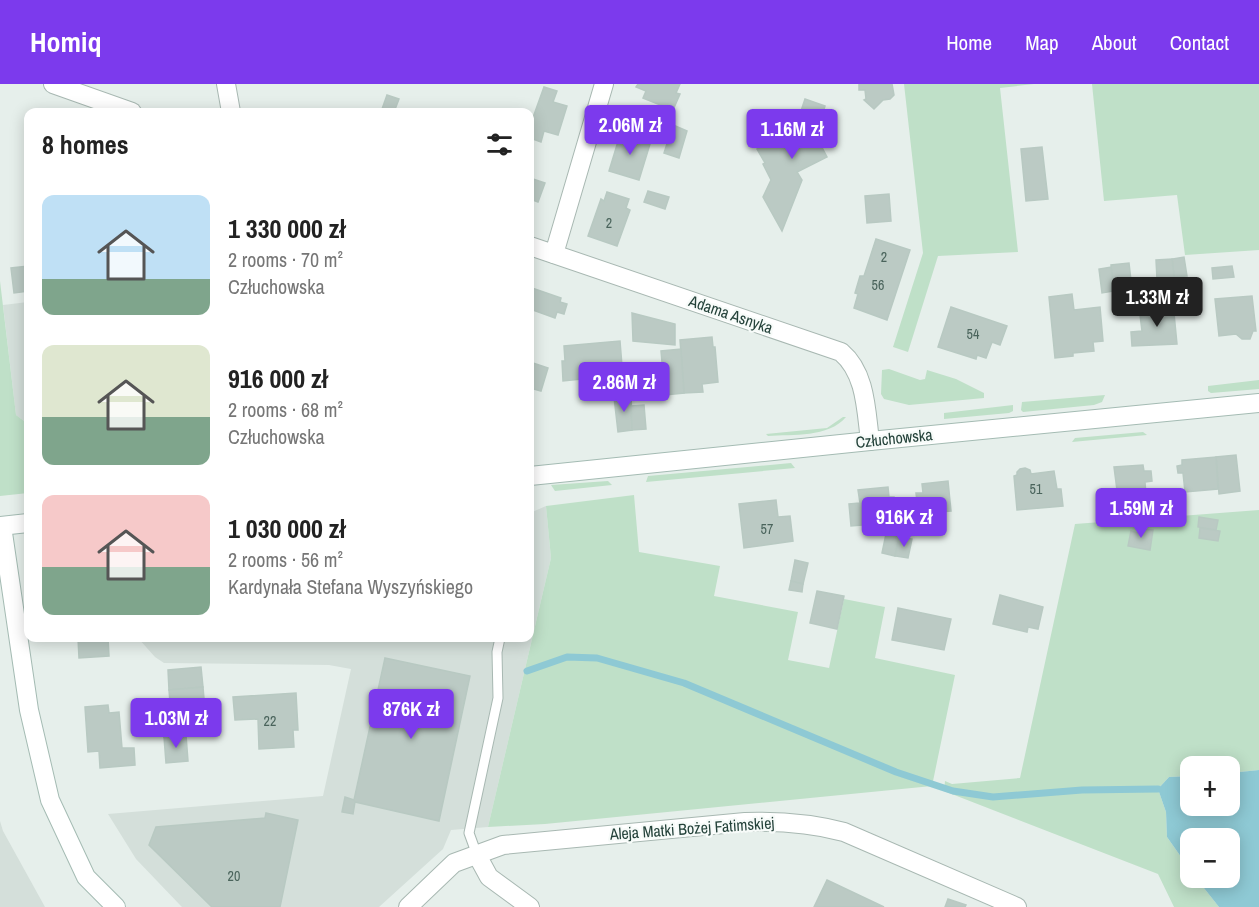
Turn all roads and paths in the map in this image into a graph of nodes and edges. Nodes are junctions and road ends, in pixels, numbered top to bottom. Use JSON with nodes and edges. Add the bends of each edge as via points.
{"nodes":[{"id":1,"x":53,"y":84,"type":"edge"},
{"id":2,"x":226,"y":84,"type":"edge"},
{"id":3,"x":604,"y":84,"type":"edge"},
{"id":4,"x":121,"y":108,"type":"edge"},
{"id":5,"x":230,"y":108,"type":"edge"},
{"id":6,"x":534,"y":247,"type":"edge"},
{"id":7,"x":554,"y":254,"type":"junction"},
{"id":8,"x":1259,"y":404,"type":"edge"},
{"id":9,"x":870,"y":441,"type":"junction"},
{"id":10,"x":534,"y":476,"type":"edge"},
{"id":11,"x":24,"y":523,"type":"edge"},
{"id":12,"x":1,"y":526,"type":"edge"},
{"id":13,"x":499,"y":642,"type":"edge"},
{"id":14,"x":477,"y":855,"type":"junction"},
{"id":15,"x":116,"y":907,"type":"edge"},
{"id":16,"x":408,"y":907,"type":"edge"},
{"id":17,"x":530,"y":907,"type":"edge"},
{"id":18,"x":1017,"y":907,"type":"edge"}],
"edges":[{"from":1,"to":4,"type":"street"},
{"from":2,"to":5,"type":"street"},
{"from":3,"to":7,"type":"street"},
{"from":6,"to":7,"type":"street","name":"Adama Asnyka"},
{"from":7,"to":9,"type":"street","name":"Adama Asnyka","via":[[841,352],[858,375]]},
{"from":8,"to":9,"type":"street","name":"Człuchowska"},
{"from":9,"to":10,"type":"street","name":"Człuchowska"},
{"from":11,"to":12,"type":"street"},
{"from":12,"to":15,"type":"street","via":[[29,710],[50,800],[86,877]]},
{"from":13,"to":14,"type":"lane","via":[[498,698],[470,833]]},
{"from":14,"to":16,"type":"street","name":"Aleja Matki Bożej Fatimskiej","via":[[454,863]]},
{"from":14,"to":17,"type":"street","via":[[489,877]]},
{"from":14,"to":18,"type":"street","name":"Aleja Matki Bożej Fatimskiej","via":[[503,844],[745,822],[794,822],[844,832]]}]}
